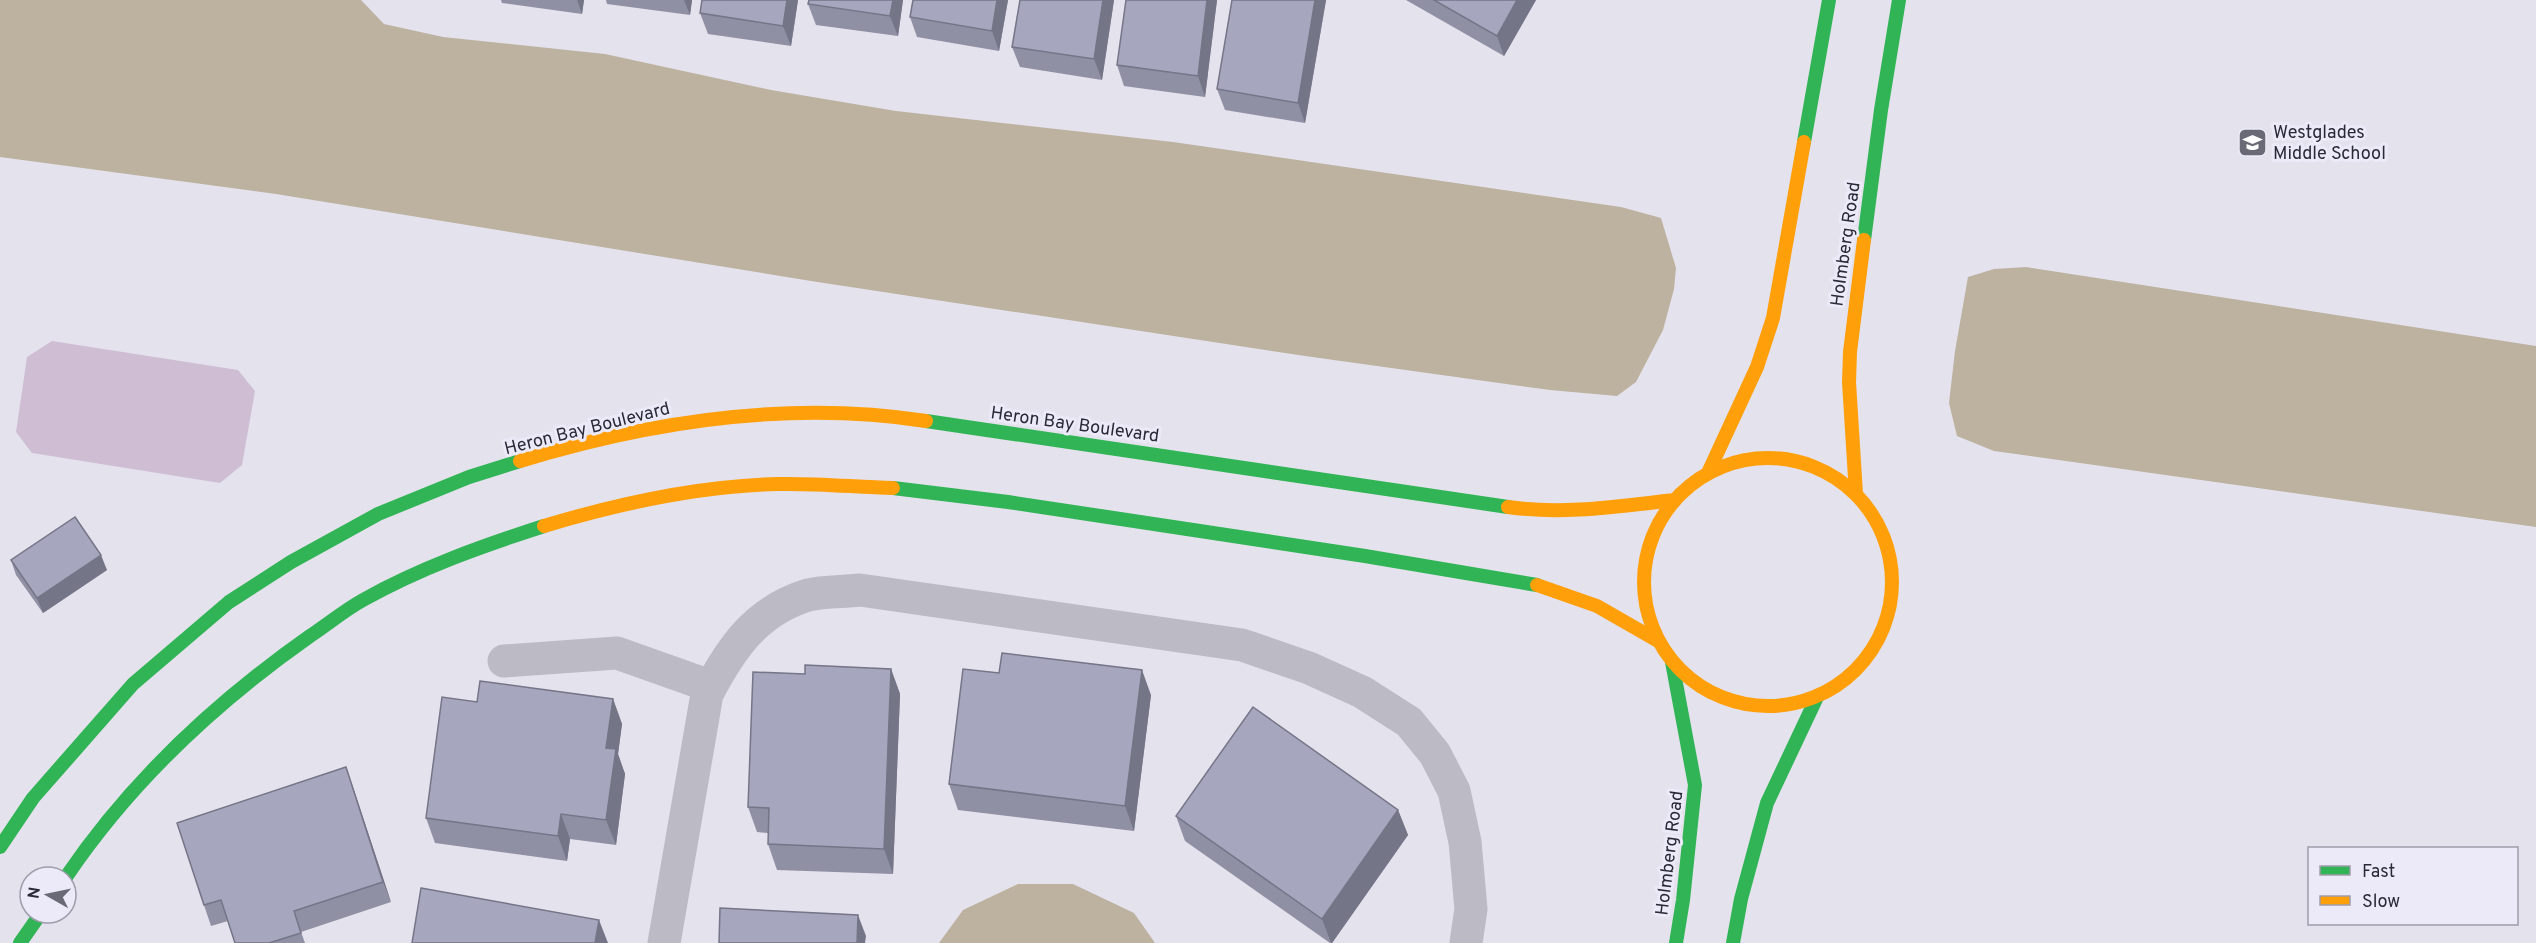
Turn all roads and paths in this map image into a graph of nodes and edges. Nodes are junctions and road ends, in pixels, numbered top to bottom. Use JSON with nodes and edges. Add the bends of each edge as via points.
{"nodes":[{"id":1,"x":1829,"y":0,"type":"edge"},
{"id":2,"x":1899,"y":0,"type":"edge"},
{"id":3,"x":1708,"y":473,"type":"junction"},
{"id":4,"x":1857,"y":494,"type":"junction"},
{"id":5,"x":1675,"y":500,"type":"junction"},
{"id":6,"x":1658,"y":640,"type":"junction"},
{"id":7,"x":504,"y":661,"type":"dead end"},
{"id":8,"x":1672,"y":662,"type":"junction"},
{"id":9,"x":711,"y":686,"type":"junction"},
{"id":10,"x":1817,"y":697,"type":"junction"},
{"id":11,"x":0,"y":847,"type":"edge"},
{"id":12,"x":74,"y":865,"type":"edge"},
{"id":13,"x":33,"y":925,"type":"edge"},
{"id":14,"x":20,"y":943,"type":"edge"},
{"id":15,"x":664,"y":943,"type":"edge"},
{"id":16,"x":1466,"y":943,"type":"edge"},
{"id":17,"x":1676,"y":943,"type":"edge"},
{"id":18,"x":1733,"y":943,"type":"edge"}],
"edges":[{"from":1,"to":3,"type":"street","via":[[1773,318],[1757,367]]},
{"from":2,"to":4,"type":"street","name":"Holmberg Road","via":[[1850,352]]},
{"from":3,"to":4,"type":"street","via":[[1745,459],[1785,458],[1824,471]]},
{"from":3,"to":5,"type":"street"},
{"from":4,"to":10,"type":"street","via":[[1879,526],[1891,565],[1890,606],[1876,643],[1851,674]]},
{"from":5,"to":6,"type":"street","via":[[1658,525],[1647,553],[1647,612]]},
{"from":5,"to":11,"type":"street","name":"Heron Bay Boulevard","via":[[1536,511],[903,417],[830,413],[736,416],[650,428],[469,477],[378,514],[291,562],[229,602],[133,684],[33,798]]},
{"from":6,"to":8,"type":"street"},
{"from":6,"to":12,"type":"street","via":[[1597,606],[1532,583],[1342,553],[899,488],[779,484],[689,491],[590,512],[471,549],[362,600],[267,666],[169,750],[96,833]]},
{"from":7,"to":9,"type":"street","via":[[617,653]]},
{"from":8,"to":10,"type":"street","via":[[1695,684],[1724,699],[1755,706],[1787,706]]},
{"from":8,"to":17,"type":"street","name":"Holmberg Road","via":[[1695,785]]},
{"from":9,"to":15,"type":"street","via":[[706,694]]},
{"from":9,"to":16,"type":"street","via":[[733,647],[770,612],[809,595],[860,590],[1242,645],[1309,668],[1362,692],[1409,722],[1435,754],[1454,790],[1465,842],[1471,909]]},
{"from":10,"to":18,"type":"street","via":[[1767,803]]},
{"from":13,"to":14,"type":"street"}]}
